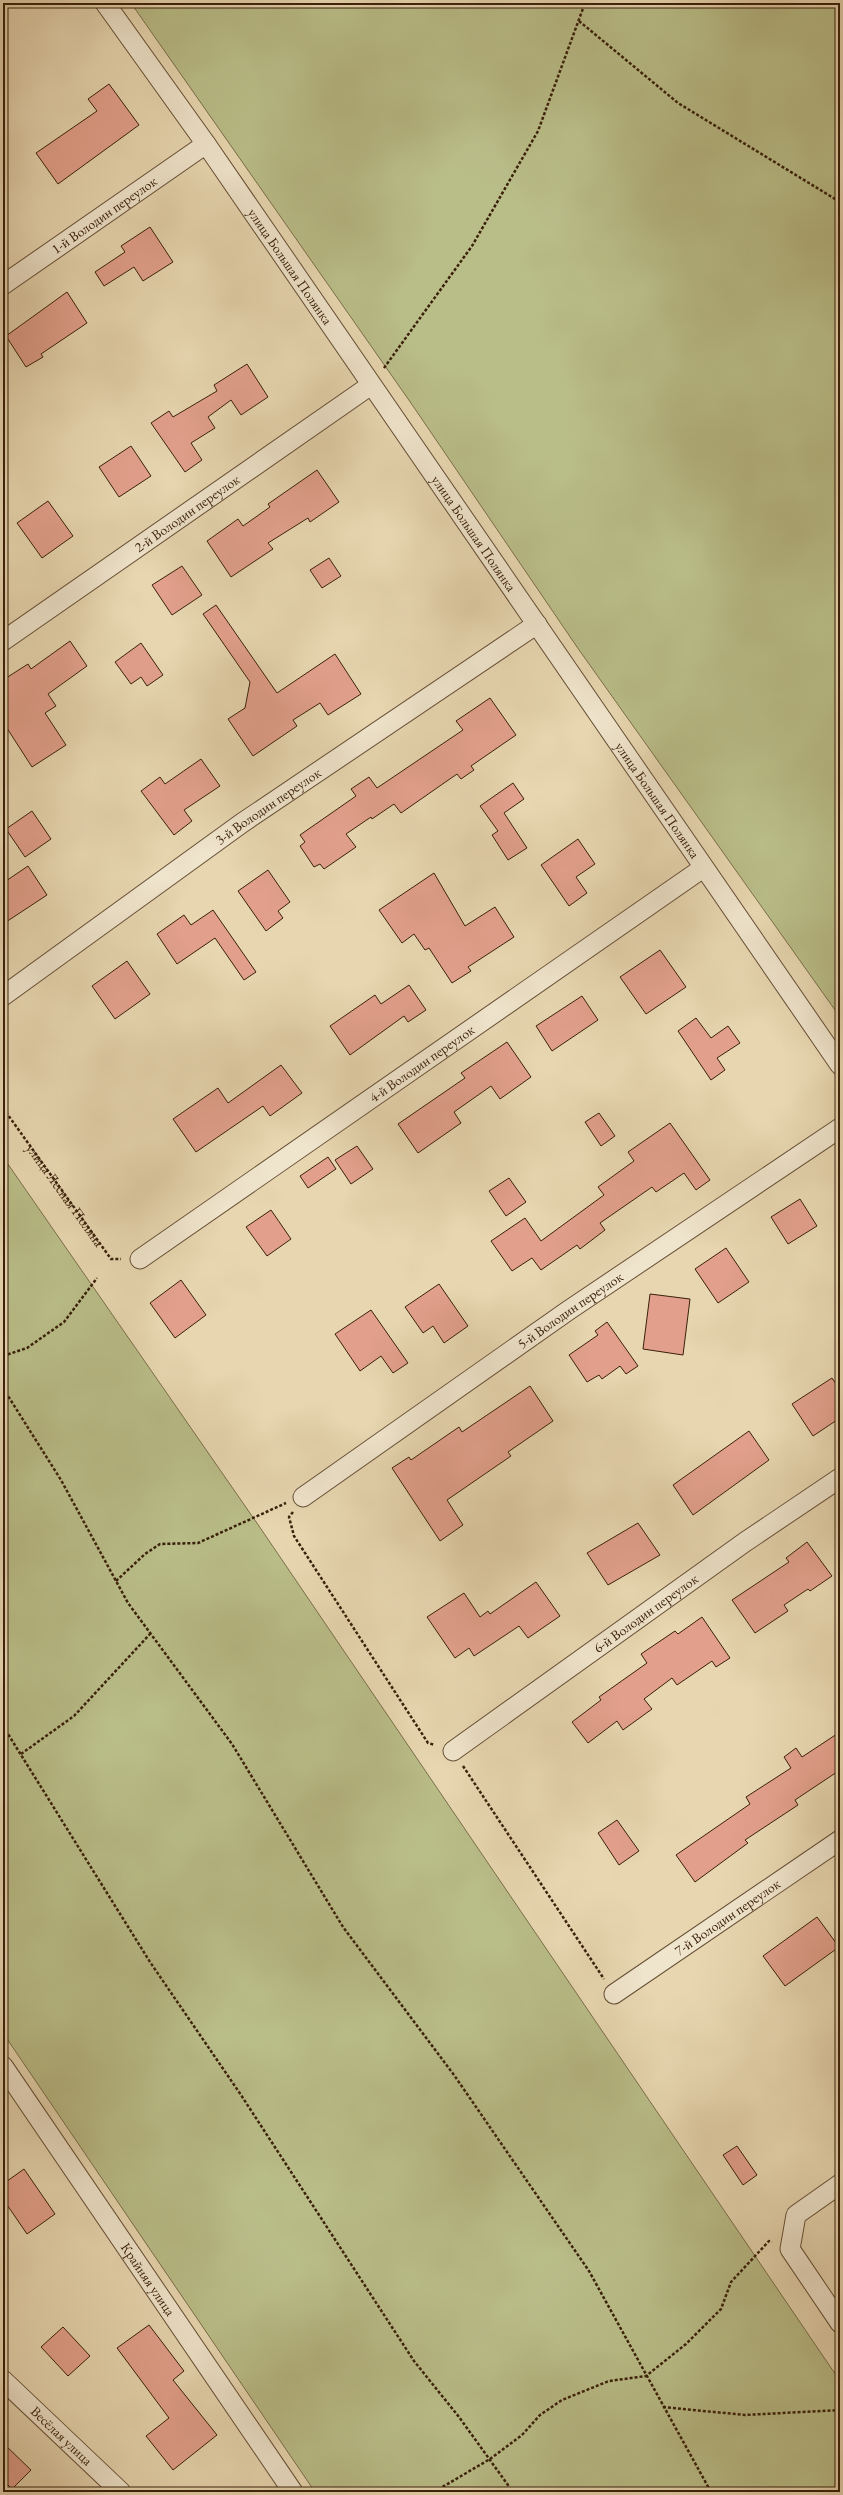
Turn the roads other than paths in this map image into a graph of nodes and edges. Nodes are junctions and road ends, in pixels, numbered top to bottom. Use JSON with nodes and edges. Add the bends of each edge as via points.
{"nodes":[{"id":1,"x":105,"y":3,"type":"edge"},
{"id":2,"x":206,"y":144,"type":"junction"},
{"id":3,"x":3,"y":285,"type":"edge"},
{"id":4,"x":371,"y":385,"type":"junction"},
{"id":5,"x":537,"y":624,"type":"junction"},
{"id":6,"x":3,"y":641,"type":"edge"},
{"id":7,"x":703,"y":868,"type":"junction"},
{"id":8,"x":3,"y":996,"type":"edge"},
{"id":9,"x":840,"y":1065,"type":"edge"},
{"id":10,"x":840,"y":1128,"type":"edge"},
{"id":11,"x":140,"y":1259,"type":"road end"},
{"id":12,"x":840,"y":1478,"type":"edge"},
{"id":13,"x":303,"y":1497,"type":"road end"},
{"id":14,"x":453,"y":1751,"type":"dead end"},
{"id":15,"x":840,"y":1840,"type":"edge"},
{"id":16,"x":614,"y":1994,"type":"dead end"},
{"id":17,"x":3,"y":2066,"type":"edge"},
{"id":18,"x":840,"y":2184,"type":"edge"},
{"id":19,"x":840,"y":2323,"type":"edge"},
{"id":20,"x":3,"y":2380,"type":"edge"},
{"id":21,"x":121,"y":2492,"type":"edge"},
{"id":22,"x":293,"y":2492,"type":"edge"}],
"edges":[{"from":1,"to":2,"type":"street","name":"улица Большая Полянка"},
{"from":2,"to":3,"type":"street","name":"1-й Володин переулок"},
{"from":2,"to":4,"type":"street","name":"улица Большая Полянка"},
{"from":4,"to":5,"type":"street","name":"улица Большая Полянка"},
{"from":4,"to":6,"type":"street","name":"2-й Володин переулок"},
{"from":5,"to":7,"type":"street","name":"улица Большая Полянка"},
{"from":5,"to":8,"type":"street","name":"3-й Володин переулок","via":[[242,823]]},
{"from":7,"to":9,"type":"street","name":"улица Большая Полянка"},
{"from":7,"to":11,"type":"street","name":"4-й Володин переулок"},
{"from":10,"to":13,"type":"street","name":"5-й Володин переулок","via":[[569,1310]]},
{"from":12,"to":14,"type":"street","name":"6-й Володин переулок","via":[[745,1542]]},
{"from":15,"to":16,"type":"street","name":"7-й Володин переулок"},
{"from":17,"to":22,"type":"street","name":"Крайняя улица"},
{"from":18,"to":19,"type":"street","via":[[796,2215],[790,2249]]},
{"from":20,"to":21,"type":"street","name":"Весёлая улица"}]}
